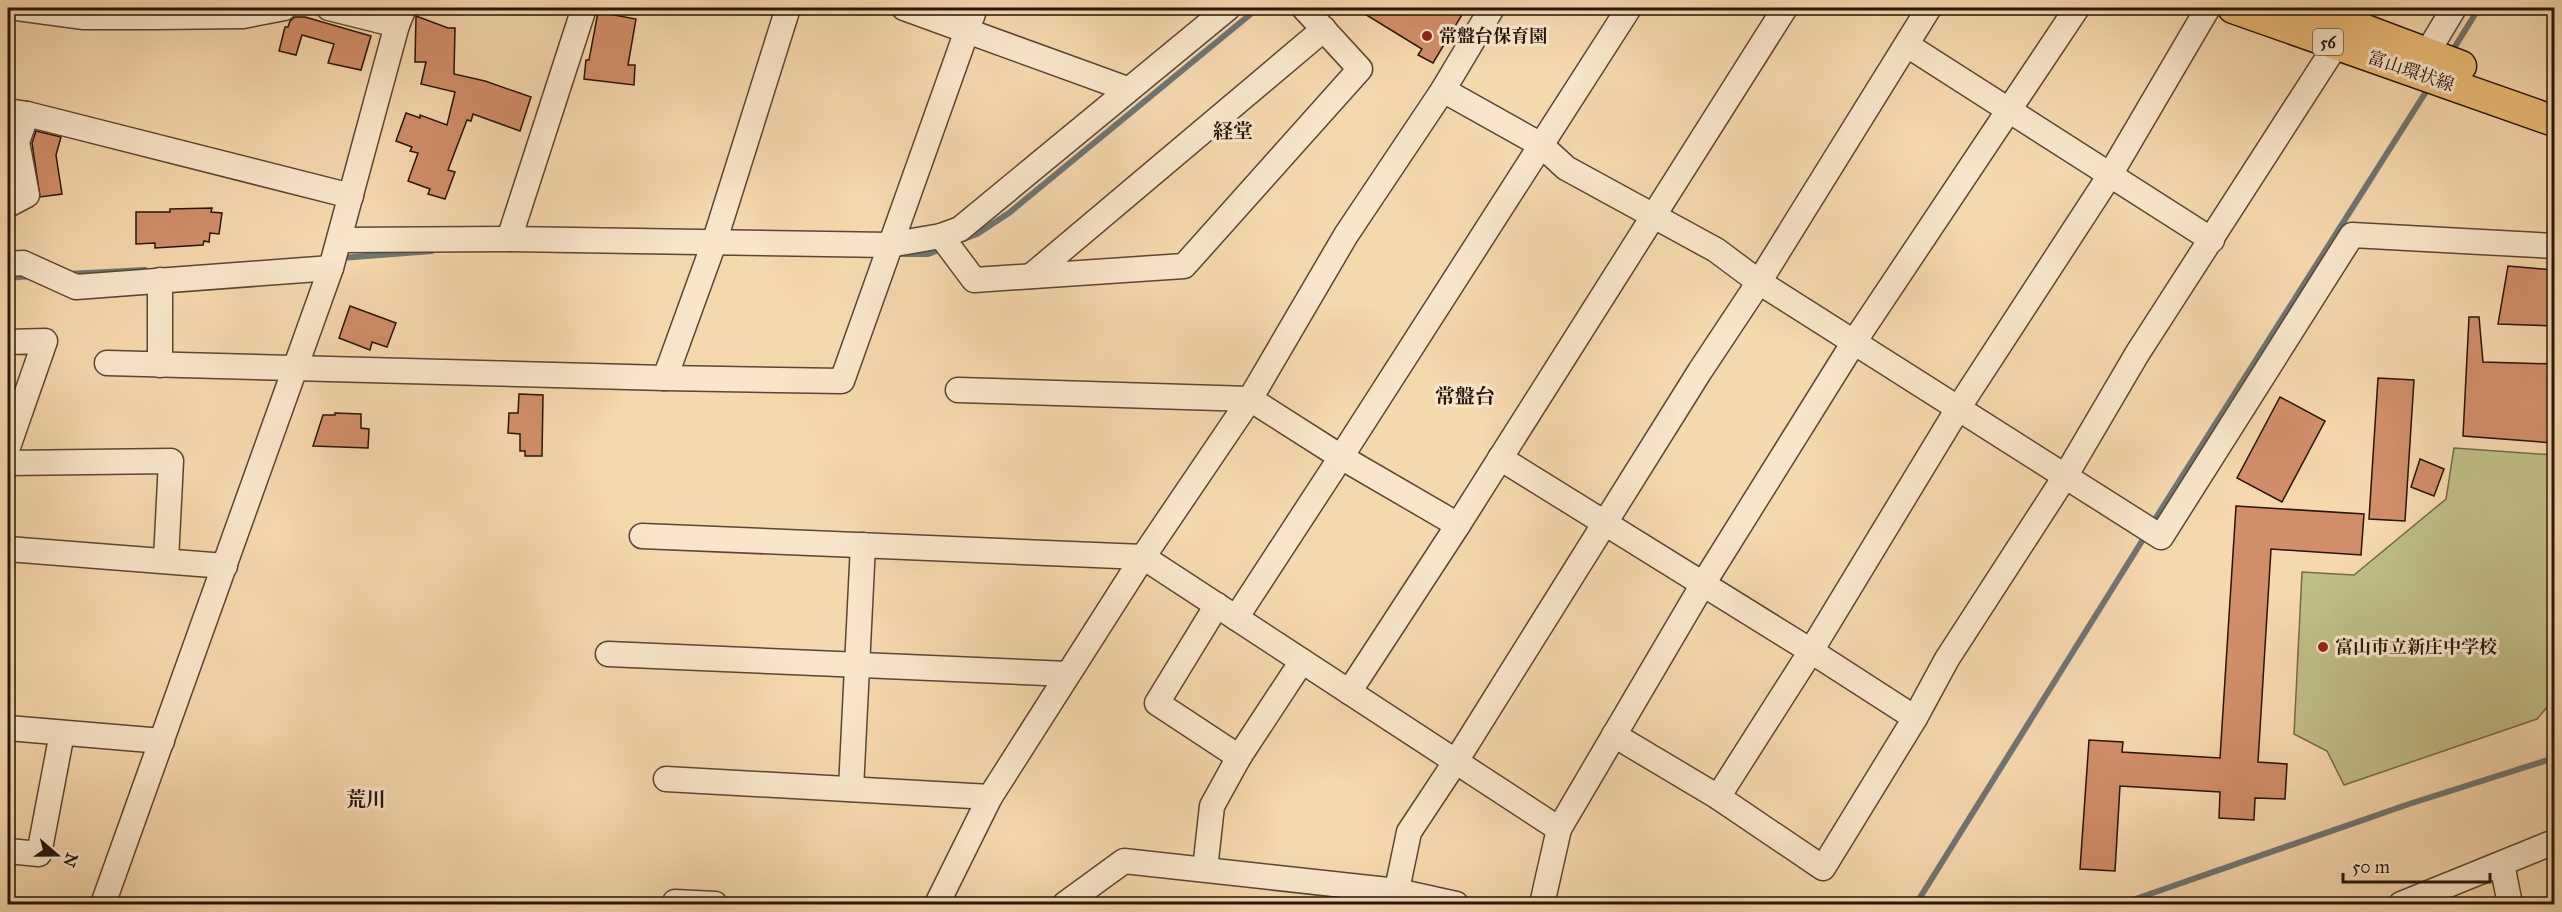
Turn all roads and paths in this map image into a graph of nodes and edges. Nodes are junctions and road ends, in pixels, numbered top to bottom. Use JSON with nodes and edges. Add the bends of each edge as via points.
{"nodes":[{"id":1,"x":17,"y":8,"type":"edge"},
{"id":2,"x":284,"y":8,"type":"edge"},
{"id":3,"x":328,"y":8,"type":"edge"},
{"id":4,"x":584,"y":8,"type":"edge"},
{"id":5,"x":788,"y":8,"type":"edge"},
{"id":6,"x":904,"y":8,"type":"edge"},
{"id":7,"x":1228,"y":8,"type":"edge"},
{"id":8,"x":1304,"y":8,"type":"edge"},
{"id":9,"x":1492,"y":8,"type":"edge"},
{"id":10,"x":1629,"y":8,"type":"edge"},
{"id":11,"x":1785,"y":8,"type":"edge"},
{"id":12,"x":1929,"y":8,"type":"edge"},
{"id":13,"x":2077,"y":8,"type":"edge"},
{"id":14,"x":2208,"y":8,"type":"edge"},
{"id":15,"x":2234,"y":8,"type":"edge"},
{"id":16,"x":2307,"y":8,"type":"edge"},
{"id":17,"x":2454,"y":8,"type":"edge"},
{"id":18,"x":86,"y":12,"type":"edge"},
{"id":19,"x":245,"y":12,"type":"edge"},
{"id":20,"x":400,"y":16,"type":"edge"},
{"id":21,"x":971,"y":18,"type":"edge"},
{"id":22,"x":1324,"y":29,"type":"junction"},
{"id":23,"x":1907,"y":45,"type":"junction"},
{"id":24,"x":2336,"y":45,"type":"junction"},
{"id":25,"x":2428,"y":61,"type":"junction"},
{"id":26,"x":2457,"y":76,"type":"junction"},
{"id":27,"x":1127,"y":89,"type":"junction"},
{"id":28,"x":1443,"y":90,"type":"junction"},
{"id":29,"x":2554,"y":99,"type":"edge"},
{"id":30,"x":2009,"y":111,"type":"junction"},
{"id":31,"x":17,"y":112,"type":"edge"},
{"id":32,"x":2554,"y":121,"type":"edge"},
{"id":33,"x":1540,"y":145,"type":"junction"},
{"id":34,"x":2110,"y":175,"type":"junction"},
{"id":35,"x":351,"y":196,"type":"junction"},
{"id":36,"x":8,"y":205,"type":"edge"},
{"id":37,"x":1653,"y":216,"type":"junction"},
{"id":38,"x":941,"y":236,"type":"junction"},
{"id":39,"x":509,"y":239,"type":"junction"},
{"id":40,"x":339,"y":240,"type":"junction"},
{"id":41,"x":2212,"y":240,"type":"junction"},
{"id":42,"x":714,"y":243,"type":"junction"},
{"id":43,"x":889,"y":245,"type":"junction"},
{"id":44,"x":2554,"y":246,"type":"edge"},
{"id":45,"x":8,"y":264,"type":"edge"},
{"id":46,"x":332,"y":268,"type":"junction"},
{"id":47,"x":1031,"y":276,"type":"junction"},
{"id":48,"x":160,"y":280,"type":"junction"},
{"id":49,"x":1759,"y":282,"type":"junction"},
{"id":50,"x":8,"y":342,"type":"edge"},
{"id":51,"x":1854,"y":342,"type":"junction"},
{"id":52,"x":107,"y":363,"type":"dead end"},
{"id":53,"x":160,"y":365,"type":"junction"},
{"id":54,"x":296,"y":369,"type":"junction"},
{"id":55,"x":665,"y":378,"type":"junction"},
{"id":56,"x":958,"y":390,"type":"dead end"},
{"id":57,"x":1250,"y":399,"type":"junction"},
{"id":58,"x":1959,"y":407,"type":"junction"},
{"id":59,"x":8,"y":447,"type":"edge"},
{"id":60,"x":1341,"y":457,"type":"junction"},
{"id":61,"x":1500,"y":458,"type":"junction"},
{"id":62,"x":8,"y":463,"type":"edge"},
{"id":63,"x":2066,"y":475,"type":"junction"},
{"id":64,"x":1606,"y":523,"type":"junction"},
{"id":65,"x":1458,"y":525,"type":"junction"},
{"id":66,"x":642,"y":536,"type":"dead end"},
{"id":67,"x":863,"y":545,"type":"junction"},
{"id":68,"x":8,"y":549,"type":"edge"},
{"id":69,"x":1143,"y":557,"type":"junction"},
{"id":70,"x":166,"y":560,"type":"junction"},
{"id":71,"x":225,"y":566,"type":"junction"},
{"id":72,"x":1702,"y":584,"type":"junction"},
{"id":73,"x":1226,"y":611,"type":"junction"},
{"id":74,"x":1811,"y":651,"type":"junction"},
{"id":75,"x":608,"y":654,"type":"dead end"},
{"id":76,"x":1302,"y":661,"type":"junction"},
{"id":77,"x":857,"y":664,"type":"junction"},
{"id":78,"x":1068,"y":674,"type":"junction"},
{"id":79,"x":1349,"y":692,"type":"junction"},
{"id":80,"x":1915,"y":718,"type":"junction"},
{"id":81,"x":8,"y":728,"type":"edge"},
{"id":82,"x":62,"y":733,"type":"junction"},
{"id":83,"x":1614,"y":735,"type":"junction"},
{"id":84,"x":162,"y":741,"type":"junction"},
{"id":85,"x":1239,"y":758,"type":"junction"},
{"id":86,"x":1456,"y":761,"type":"junction"},
{"id":87,"x":666,"y":779,"type":"dead end"},
{"id":88,"x":851,"y":789,"type":"junction"},
{"id":89,"x":990,"y":797,"type":"junction"},
{"id":90,"x":1718,"y":797,"type":"junction"},
{"id":91,"x":1559,"y":829,"type":"junction"},
{"id":92,"x":2554,"y":842,"type":"edge"},
{"id":93,"x":8,"y":851,"type":"edge"},
{"id":94,"x":2502,"y":864,"type":"junction"},
{"id":95,"x":1205,"y":869,"type":"junction"},
{"id":96,"x":1395,"y":898,"type":"edge"},
{"id":97,"x":675,"y":902,"type":"dead end"},
{"id":98,"x":103,"y":904,"type":"edge"},
{"id":99,"x":715,"y":904,"type":"edge"},
{"id":100,"x":937,"y":904,"type":"edge"},
{"id":101,"x":1065,"y":904,"type":"edge"},
{"id":102,"x":1456,"y":904,"type":"edge"},
{"id":103,"x":1542,"y":904,"type":"edge"},
{"id":104,"x":2401,"y":904,"type":"edge"},
{"id":105,"x":2510,"y":904,"type":"edge"}],
"edges":[{"from":1,"to":18,"type":"street"},
{"from":2,"to":19,"type":"street"},
{"from":3,"to":20,"type":"street"},
{"from":4,"to":39,"type":"street"},
{"from":5,"to":42,"type":"street"},
{"from":6,"to":21,"type":"street"},
{"from":7,"to":27,"type":"street"},
{"from":8,"to":22,"type":"street"},
{"from":9,"to":28,"type":"street"},
{"from":10,"to":33,"type":"street"},
{"from":11,"to":37,"type":"street"},
{"from":12,"to":23,"type":"street"},
{"from":13,"to":30,"type":"street"},
{"from":14,"to":34,"type":"street"},
{"from":15,"to":24,"type":"main road","name":"富山環状線","number":"56"},
{"from":16,"to":25,"type":"main road","name":"富山環状線","number":"56"},
{"from":17,"to":25,"type":"street"},
{"from":18,"to":19,"type":"street"},
{"from":20,"to":35,"type":"street"},
{"from":21,"to":27,"type":"street"},
{"from":21,"to":43,"type":"street"},
{"from":22,"to":47,"type":"street"},
{"from":22,"to":47,"type":"street","via":[[1360,69],[1184,266]]},
{"from":23,"to":30,"type":"street"},
{"from":23,"to":49,"type":"street"},
{"from":24,"to":25,"type":"main road","name":"富山環状線","number":"56"},
{"from":24,"to":41,"type":"street"},
{"from":25,"to":26,"type":"main road","name":"富山環状線","number":"56"},
{"from":26,"to":29,"type":"main road","name":"富山環状線","number":"56"},
{"from":26,"to":32,"type":"main road","name":"富山環状線","number":"56"},
{"from":27,"to":38,"type":"street","via":[[991,205],[960,229]]},
{"from":28,"to":33,"type":"street"},
{"from":28,"to":57,"type":"street","via":[[1346,235]]},
{"from":30,"to":34,"type":"street"},
{"from":30,"to":51,"type":"street"},
{"from":31,"to":35,"type":"street"},
{"from":31,"to":36,"type":"street","via":[[17,142],[27,195]]},
{"from":33,"to":37,"type":"street","via":[[1566,168]]},
{"from":33,"to":60,"type":"street"},
{"from":34,"to":41,"type":"street"},
{"from":34,"to":58,"type":"street"},
{"from":35,"to":40,"type":"street"},
{"from":37,"to":49,"type":"street","via":[[1716,250]]},
{"from":37,"to":61,"type":"street"},
{"from":38,"to":43,"type":"street"},
{"from":38,"to":47,"type":"street","via":[[974,280]]},
{"from":39,"to":40,"type":"street"},
{"from":39,"to":42,"type":"street"},
{"from":40,"to":46,"type":"street"},
{"from":41,"to":63,"type":"street","via":[[2137,354]]},
{"from":42,"to":43,"type":"street"},
{"from":42,"to":55,"type":"street"},
{"from":43,"to":55,"type":"street","via":[[842,381]]},
{"from":44,"to":63,"type":"street","via":[[2352,235],[2161,537]]},
{"from":45,"to":48,"type":"street","via":[[23,263],[76,287]]},
{"from":46,"to":48,"type":"street"},
{"from":46,"to":54,"type":"street"},
{"from":48,"to":53,"type":"street"},
{"from":49,"to":51,"type":"street"},
{"from":49,"to":64,"type":"street"},
{"from":50,"to":59,"type":"street","via":[[45,341]]},
{"from":51,"to":58,"type":"street"},
{"from":51,"to":72,"type":"street"},
{"from":52,"to":53,"type":"street"},
{"from":53,"to":54,"type":"street"},
{"from":54,"to":55,"type":"street"},
{"from":54,"to":71,"type":"street"},
{"from":56,"to":57,"type":"street"},
{"from":57,"to":60,"type":"street"},
{"from":57,"to":69,"type":"street"},
{"from":58,"to":63,"type":"street"},
{"from":58,"to":74,"type":"street"},
{"from":60,"to":65,"type":"street"},
{"from":60,"to":73,"type":"street"},
{"from":61,"to":64,"type":"street"},
{"from":61,"to":65,"type":"street"},
{"from":62,"to":70,"type":"street","via":[[171,461]]},
{"from":63,"to":80,"type":"street","via":[[1947,659]]},
{"from":64,"to":72,"type":"street"},
{"from":64,"to":86,"type":"street"},
{"from":65,"to":79,"type":"street"},
{"from":66,"to":67,"type":"street"},
{"from":67,"to":69,"type":"street"},
{"from":67,"to":77,"type":"street"},
{"from":68,"to":70,"type":"street"},
{"from":69,"to":73,"type":"street"},
{"from":69,"to":78,"type":"street"},
{"from":70,"to":71,"type":"street"},
{"from":71,"to":84,"type":"street"},
{"from":72,"to":74,"type":"street"},
{"from":72,"to":83,"type":"street"},
{"from":73,"to":76,"type":"street"},
{"from":73,"to":85,"type":"street","via":[[1157,703]]},
{"from":74,"to":80,"type":"street"},
{"from":74,"to":90,"type":"street"},
{"from":75,"to":77,"type":"street"},
{"from":76,"to":79,"type":"street"},
{"from":76,"to":85,"type":"street"},
{"from":77,"to":78,"type":"street"},
{"from":77,"to":88,"type":"street"},
{"from":78,"to":89,"type":"street"},
{"from":79,"to":86,"type":"street"},
{"from":80,"to":90,"type":"street","via":[[1823,868]]},
{"from":81,"to":82,"type":"street"},
{"from":82,"to":84,"type":"street"},
{"from":82,"to":93,"type":"street","via":[[39,854]]},
{"from":83,"to":90,"type":"street"},
{"from":83,"to":91,"type":"street"},
{"from":84,"to":98,"type":"street"},
{"from":85,"to":95,"type":"street","via":[[1212,806]]},
{"from":86,"to":91,"type":"street"},
{"from":86,"to":96,"type":"street","via":[[1408,832]]},
{"from":87,"to":88,"type":"street"},
{"from":88,"to":89,"type":"street"},
{"from":89,"to":100,"type":"street"},
{"from":91,"to":103,"type":"street"},
{"from":92,"to":94,"type":"street"},
{"from":94,"to":104,"type":"street"},
{"from":94,"to":105,"type":"street"},
{"from":95,"to":96,"type":"street"},
{"from":95,"to":101,"type":"street","via":[[1124,861]]},
{"from":96,"to":102,"type":"street"},
{"from":97,"to":99,"type":"street"}]}
